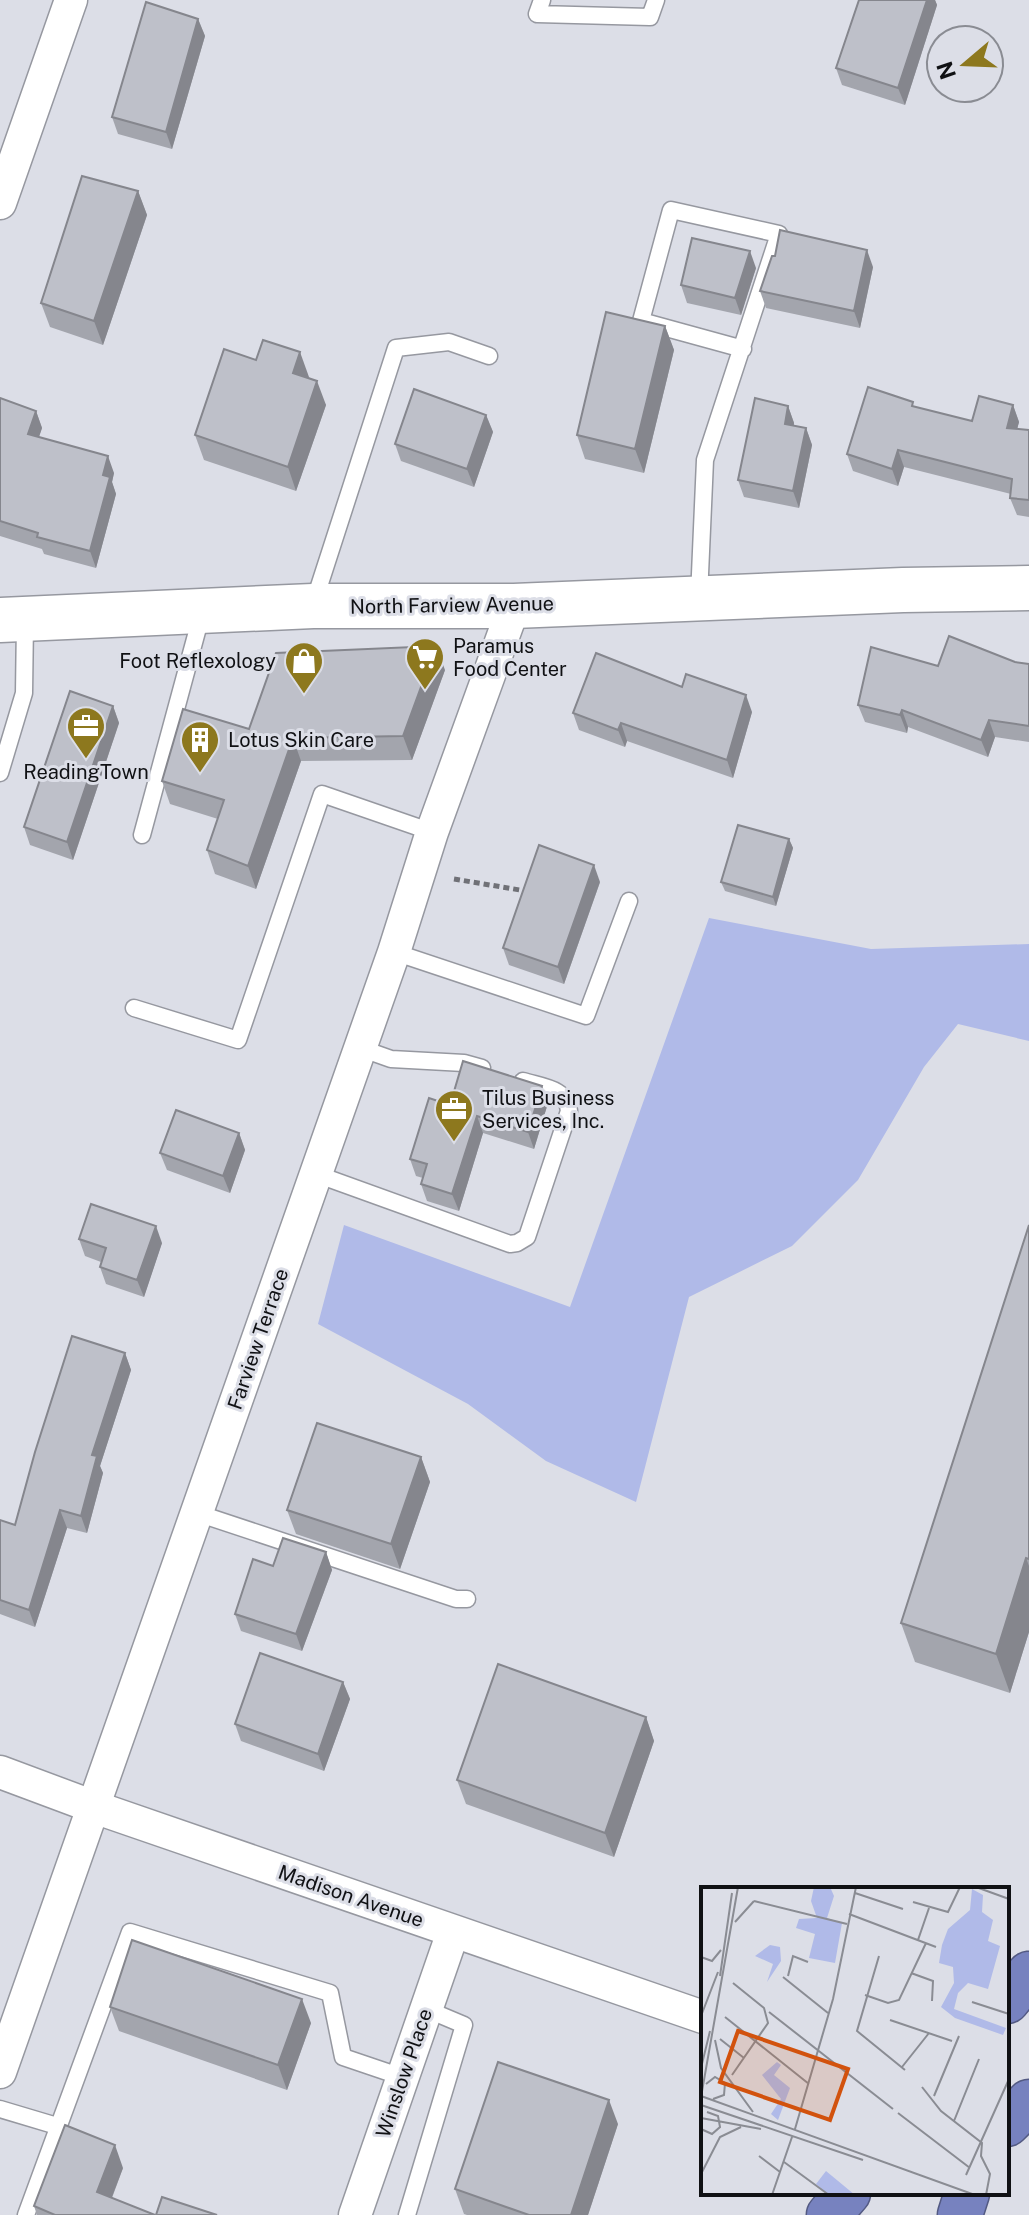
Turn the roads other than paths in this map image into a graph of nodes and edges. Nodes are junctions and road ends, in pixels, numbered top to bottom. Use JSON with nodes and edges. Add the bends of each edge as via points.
{"nodes":[{"id":1,"x":71,"y":0,"type":"edge"},
{"id":2,"x":542,"y":0,"type":"edge"},
{"id":3,"x":656,"y":0,"type":"edge"},
{"id":4,"x":0,"y":203,"type":"edge"},
{"id":5,"x":743,"y":349,"type":"junction"},
{"id":6,"x":489,"y":356,"type":"dead end"},
{"id":7,"x":1029,"y":588,"type":"edge"},
{"id":8,"x":699,"y":599,"type":"junction"},
{"id":9,"x":313,"y":606,"type":"junction"},
{"id":10,"x":514,"y":606,"type":"junction"},
{"id":11,"x":203,"y":611,"type":"junction"},
{"id":12,"x":12,"y":620,"type":"edge"},
{"id":13,"x":0,"y":773,"type":"edge"},
{"id":14,"x":432,"y":832,"type":"junction"},
{"id":15,"x":142,"y":835,"type":"dead end"},
{"id":16,"x":629,"y":901,"type":"dead end"},
{"id":17,"x":394,"y":952,"type":"junction"},
{"id":18,"x":134,"y":1008,"type":"dead end"},
{"id":19,"x":360,"y":1048,"type":"junction"},
{"id":20,"x":316,"y":1174,"type":"junction"},
{"id":21,"x":197,"y":1513,"type":"junction"},
{"id":22,"x":467,"y":1599,"type":"dead end"},
{"id":23,"x":0,"y":1772,"type":"edge"},
{"id":24,"x":94,"y":1807,"type":"junction"},
{"id":25,"x":453,"y":1932,"type":"junction"},
{"id":26,"x":1029,"y":1974,"type":"edge"},
{"id":27,"x":1009,"y":1999,"type":"edge"},
{"id":28,"x":426,"y":2009,"type":"junction"},
{"id":29,"x":10,"y":2013,"type":"edge"},
{"id":30,"x":701,"y":2016,"type":"edge"},
{"id":31,"x":0,"y":2072,"type":"edge"},
{"id":32,"x":402,"y":2077,"type":"junction"},
{"id":33,"x":1029,"y":2102,"type":"edge"},
{"id":34,"x":0,"y":2109,"type":"edge"},
{"id":35,"x":1009,"y":2122,"type":"edge"},
{"id":36,"x":57,"y":2126,"type":"junction"},
{"id":37,"x":846,"y":2195,"type":"edge"},
{"id":38,"x":966,"y":2195,"type":"edge"},
{"id":39,"x":26,"y":2215,"type":"edge"},
{"id":40,"x":355,"y":2215,"type":"edge"},
{"id":41,"x":407,"y":2215,"type":"edge"},
{"id":42,"x":829,"y":2215,"type":"edge"},
{"id":43,"x":960,"y":2215,"type":"edge"}],
"edges":[{"from":1,"to":4,"type":"street"},
{"from":2,"to":3,"type":"lane","via":[[537,14],[650,17]]},
{"from":5,"to":5,"type":"lane","via":[[779,234],[671,210],[641,321]]},
{"from":5,"to":8,"type":"lane","via":[[705,460]]},
{"from":6,"to":9,"type":"lane","via":[[449,342],[396,348]]},
{"from":7,"to":8,"type":"street","name":"North Farview Avenue"},
{"from":8,"to":10,"type":"street","name":"North Farview Avenue"},
{"from":9,"to":10,"type":"street","name":"North Farview Avenue"},
{"from":9,"to":11,"type":"street","name":"North Farview Avenue"},
{"from":10,"to":14,"type":"street","name":"Farview Terrace"},
{"from":11,"to":12,"type":"street","name":"North Farview Avenue"},
{"from":11,"to":15,"type":"lane"},
{"from":12,"to":13,"type":"lane","via":[[24,693]]},
{"from":14,"to":17,"type":"street","name":"Farview Terrace"},
{"from":14,"to":18,"type":"lane","via":[[322,794],[238,1040]]},
{"from":16,"to":17,"type":"lane","via":[[586,1016]]},
{"from":17,"to":19,"type":"street","name":"Farview Terrace"},
{"from":19,"to":20,"type":"street","name":"Farview Terrace"},
{"from":19,"to":20,"type":"lane","via":[[391,1059],[464,1063],[565,1096],[569,1111],[527,1237],[510,1244]]},
{"from":20,"to":21,"type":"street","name":"Farview Terrace"},
{"from":21,"to":22,"type":"lane"},
{"from":21,"to":24,"type":"street","name":"Farview Terrace"},
{"from":23,"to":24,"type":"street","name":"Madison Avenue"},
{"from":24,"to":25,"type":"street","name":"Madison Avenue"},
{"from":24,"to":29,"type":"street","name":"Farview Terrace"},
{"from":25,"to":28,"type":"street","name":"Winslow Place"},
{"from":25,"to":30,"type":"street","name":"Madison Avenue"},
{"from":26,"to":27,"type":"highway"},
{"from":28,"to":32,"type":"street","name":"Winslow Place"},
{"from":28,"to":41,"type":"lane","via":[[464,2025]]},
{"from":29,"to":31,"type":"street","name":"Farview Terrace"},
{"from":32,"to":36,"type":"lane","via":[[343,2057],[330,1993],[130,1932]]},
{"from":32,"to":40,"type":"street","name":"Winslow Place"},
{"from":33,"to":35,"type":"highway"},
{"from":34,"to":36,"type":"lane"},
{"from":36,"to":39,"type":"lane"},
{"from":37,"to":42,"type":"highway"},
{"from":38,"to":43,"type":"highway"}]}
